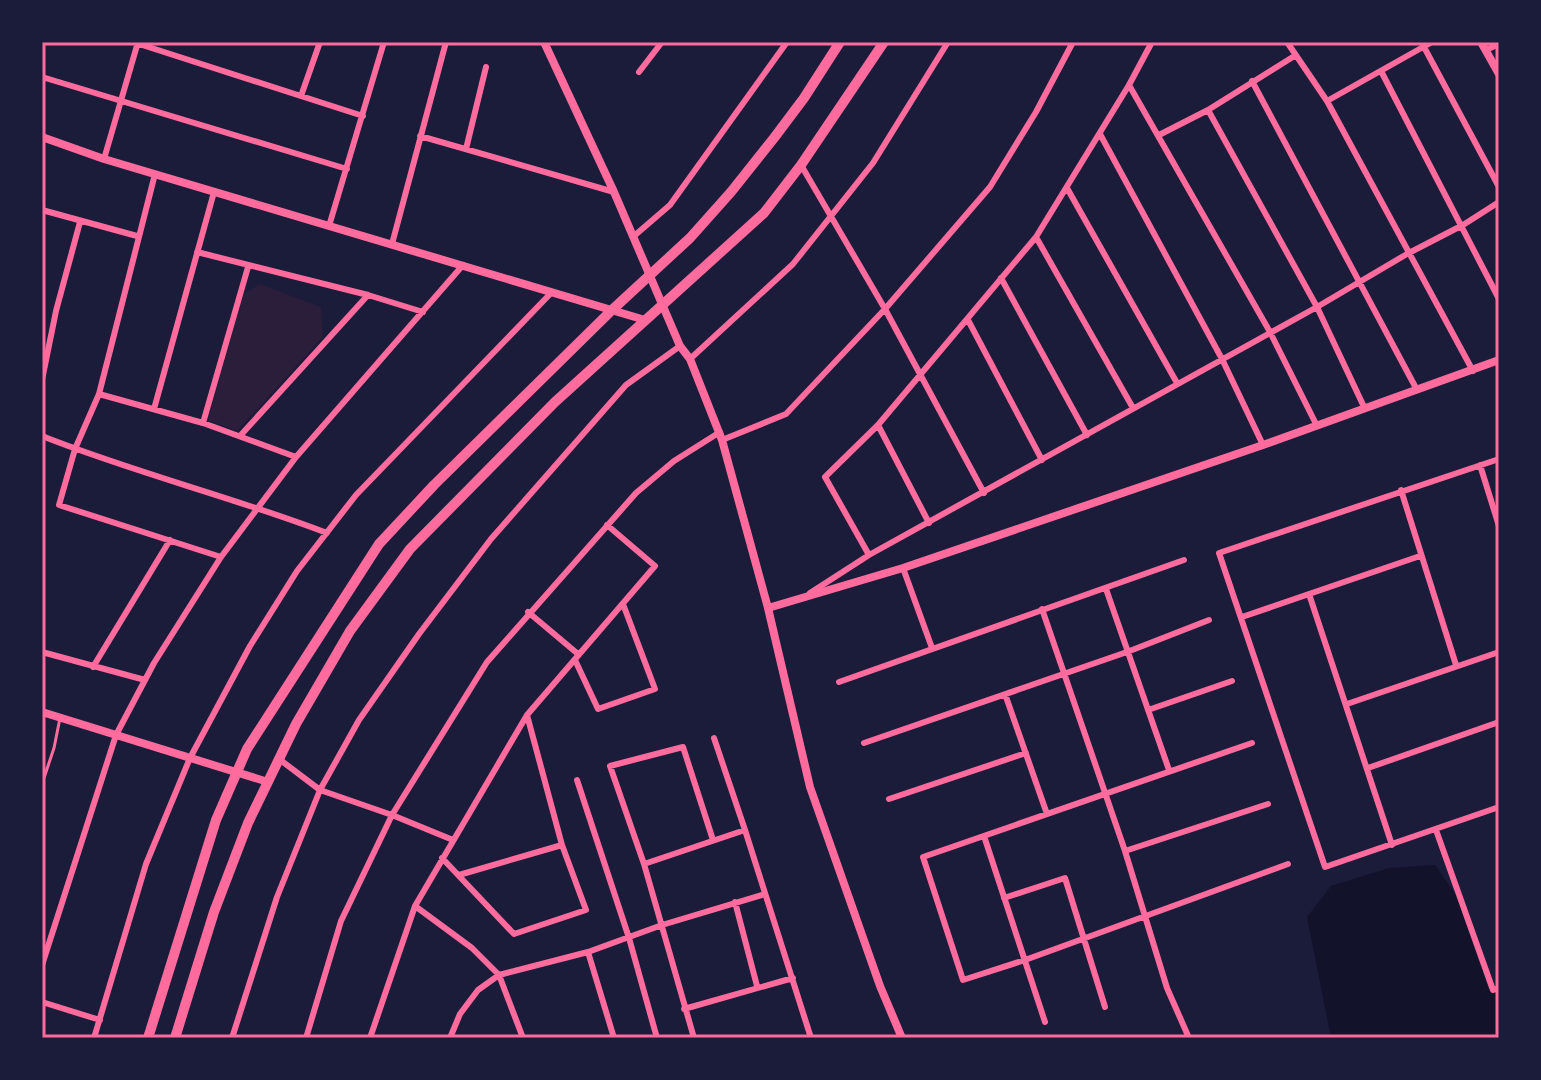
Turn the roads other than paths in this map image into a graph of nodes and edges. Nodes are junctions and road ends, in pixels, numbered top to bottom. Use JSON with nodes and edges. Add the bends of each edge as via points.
{"nodes":[{"id":1,"x":136,"y":42,"type":"edge"},
{"id":2,"x":320,"y":42,"type":"edge"},
{"id":3,"x":384,"y":42,"type":"edge"},
{"id":4,"x":446,"y":42,"type":"edge"},
{"id":5,"x":544,"y":42,"type":"edge"},
{"id":6,"x":662,"y":42,"type":"edge"},
{"id":7,"x":787,"y":42,"type":"edge"},
{"id":8,"x":840,"y":42,"type":"edge"},
{"id":9,"x":884,"y":42,"type":"edge"},
{"id":10,"x":948,"y":42,"type":"edge"},
{"id":11,"x":1073,"y":42,"type":"edge"},
{"id":12,"x":1152,"y":42,"type":"edge"},
{"id":13,"x":1287,"y":42,"type":"edge"},
{"id":14,"x":1432,"y":42,"type":"edge"},
{"id":15,"x":1499,"y":44,"type":"edge"},
{"id":16,"x":1483,"y":46,"type":"edge"},
{"id":17,"x":1424,"y":47,"type":"junction"},
{"id":18,"x":1296,"y":55,"type":"junction"},
{"id":19,"x":486,"y":67,"type":"dead end"},
{"id":20,"x":1381,"y":71,"type":"junction"},
{"id":21,"x":639,"y":72,"type":"dead end"},
{"id":22,"x":1499,"y":74,"type":"edge"},
{"id":23,"x":42,"y":77,"type":"edge"},
{"id":24,"x":1252,"y":81,"type":"junction"},
{"id":25,"x":1129,"y":85,"type":"junction"},
{"id":26,"x":301,"y":96,"type":"junction"},
{"id":27,"x":1327,"y":101,"type":"junction"},
{"id":28,"x":122,"y":103,"type":"junction"},
{"id":29,"x":1208,"y":110,"type":"junction"},
{"id":30,"x":363,"y":116,"type":"junction"},
{"id":31,"x":1100,"y":134,"type":"junction"},
{"id":32,"x":1159,"y":135,"type":"junction"},
{"id":33,"x":420,"y":136,"type":"junction"},
{"id":34,"x":42,"y":137,"type":"edge"},
{"id":35,"x":466,"y":149,"type":"junction"},
{"id":36,"x":104,"y":159,"type":"junction"},
{"id":37,"x":801,"y":165,"type":"junction"},
{"id":38,"x":347,"y":169,"type":"junction"},
{"id":39,"x":155,"y":174,"type":"junction"},
{"id":40,"x":1499,"y":187,"type":"edge"},
{"id":41,"x":1066,"y":188,"type":"junction"},
{"id":42,"x":214,"y":192,"type":"junction"},
{"id":43,"x":614,"y":192,"type":"junction"},
{"id":44,"x":1499,"y":202,"type":"edge"},
{"id":45,"x":42,"y":210,"type":"edge"},
{"id":46,"x":832,"y":215,"type":"junction"},
{"id":47,"x":80,"y":222,"type":"junction"},
{"id":48,"x":1463,"y":225,"type":"junction"},
{"id":49,"x":329,"y":226,"type":"junction"},
{"id":50,"x":137,"y":236,"type":"junction"},
{"id":51,"x":634,"y":236,"type":"junction"},
{"id":52,"x":1036,"y":237,"type":"junction"},
{"id":53,"x":392,"y":244,"type":"junction"},
{"id":54,"x":197,"y":252,"type":"junction"},
{"id":55,"x":1407,"y":254,"type":"junction"},
{"id":56,"x":463,"y":265,"type":"junction"},
{"id":57,"x":248,"y":267,"type":"junction"},
{"id":58,"x":650,"y":275,"type":"junction"},
{"id":59,"x":1001,"y":278,"type":"junction"},
{"id":60,"x":1361,"y":281,"type":"junction"},
{"id":61,"x":552,"y":292,"type":"junction"},
{"id":62,"x":368,"y":295,"type":"junction"},
{"id":63,"x":1499,"y":299,"type":"edge"},
{"id":64,"x":662,"y":304,"type":"junction"},
{"id":65,"x":1317,"y":307,"type":"junction"},
{"id":66,"x":885,"y":309,"type":"junction"},
{"id":67,"x":612,"y":310,"type":"junction"},
{"id":68,"x":423,"y":312,"type":"junction"},
{"id":69,"x":645,"y":320,"type":"junction"},
{"id":70,"x":968,"y":320,"type":"junction"},
{"id":71,"x":1270,"y":332,"type":"junction"},
{"id":72,"x":680,"y":346,"type":"junction"},
{"id":73,"x":690,"y":359,"type":"junction"},
{"id":74,"x":1222,"y":359,"type":"junction"},
{"id":75,"x":1499,"y":360,"type":"edge"},
{"id":76,"x":1473,"y":371,"type":"junction"},
{"id":77,"x":920,"y":375,"type":"junction"},
{"id":78,"x":42,"y":378,"type":"edge"},
{"id":79,"x":1177,"y":383,"type":"junction"},
{"id":80,"x":1417,"y":390,"type":"junction"},
{"id":81,"x":99,"y":394,"type":"junction"},
{"id":82,"x":1133,"y":408,"type":"junction"},
{"id":83,"x":154,"y":409,"type":"junction"},
{"id":84,"x":1365,"y":409,"type":"junction"},
{"id":85,"x":203,"y":423,"type":"junction"},
{"id":86,"x":878,"y":425,"type":"junction"},
{"id":87,"x":1317,"y":426,"type":"junction"},
{"id":88,"x":1087,"y":435,"type":"junction"},
{"id":89,"x":42,"y":436,"type":"edge"},
{"id":90,"x":240,"y":436,"type":"junction"},
{"id":91,"x":721,"y":436,"type":"junction"},
{"id":92,"x":1263,"y":445,"type":"junction"},
{"id":93,"x":75,"y":449,"type":"junction"},
{"id":94,"x":296,"y":457,"type":"junction"},
{"id":95,"x":1499,"y":459,"type":"edge"},
{"id":96,"x":1042,"y":460,"type":"junction"},
{"id":97,"x":1480,"y":465,"type":"junction"},
{"id":98,"x":1401,"y":490,"type":"junction"},
{"id":99,"x":984,"y":493,"type":"junction"},
{"id":100,"x":259,"y":507,"type":"junction"},
{"id":101,"x":929,"y":523,"type":"junction"},
{"id":102,"x":607,"y":525,"type":"junction"},
{"id":103,"x":1499,"y":526,"type":"edge"},
{"id":104,"x":327,"y":533,"type":"junction"},
{"id":105,"x":170,"y":540,"type":"junction"},
{"id":106,"x":869,"y":555,"type":"junction"},
{"id":107,"x":1420,"y":556,"type":"junction"},
{"id":108,"x":221,"y":557,"type":"junction"},
{"id":109,"x":1184,"y":560,"type":"dead end"},
{"id":110,"x":903,"y":568,"type":"junction"},
{"id":111,"x":1106,"y":589,"type":"junction"},
{"id":112,"x":1309,"y":594,"type":"junction"},
{"id":113,"x":798,"y":601,"type":"junction"},
{"id":114,"x":623,"y":604,"type":"junction"},
{"id":115,"x":768,"y":608,"type":"junction"},
{"id":116,"x":1042,"y":609,"type":"junction"},
{"id":117,"x":528,"y":612,"type":"junction"},
{"id":118,"x":1242,"y":617,"type":"junction"},
{"id":119,"x":1209,"y":620,"type":"dead end"},
{"id":120,"x":932,"y":648,"type":"junction"},
{"id":121,"x":42,"y":652,"type":"edge"},
{"id":122,"x":1127,"y":652,"type":"junction"},
{"id":123,"x":1499,"y":652,"type":"edge"},
{"id":124,"x":576,"y":657,"type":"junction"},
{"id":125,"x":1456,"y":665,"type":"junction"},
{"id":126,"x":93,"y":667,"type":"junction"},
{"id":127,"x":1064,"y":673,"type":"junction"},
{"id":128,"x":145,"y":680,"type":"junction"},
{"id":129,"x":1232,"y":681,"type":"dead end"},
{"id":130,"x":839,"y":682,"type":"dead end"},
{"id":131,"x":1005,"y":694,"type":"junction"},
{"id":132,"x":1347,"y":704,"type":"junction"},
{"id":133,"x":1148,"y":710,"type":"junction"},
{"id":134,"x":42,"y":712,"type":"edge"},
{"id":135,"x":527,"y":715,"type":"junction"},
{"id":136,"x":60,"y":718,"type":"junction"},
{"id":137,"x":1499,"y":722,"type":"edge"},
{"id":138,"x":116,"y":735,"type":"junction"},
{"id":139,"x":714,"y":738,"type":"dead end"},
{"id":140,"x":864,"y":743,"type":"dead end"},
{"id":141,"x":1252,"y":743,"type":"dead end"},
{"id":142,"x":1026,"y":753,"type":"junction"},
{"id":143,"x":190,"y":758,"type":"junction"},
{"id":144,"x":279,"y":759,"type":"junction"},
{"id":145,"x":1368,"y":768,"type":"junction"},
{"id":146,"x":1169,"y":770,"type":"junction"},
{"id":147,"x":236,"y":773,"type":"junction"},
{"id":148,"x":43,"y":780,"type":"edge"},
{"id":149,"x":577,"y":780,"type":"dead end"},
{"id":150,"x":268,"y":782,"type":"junction"},
{"id":151,"x":320,"y":790,"type":"junction"},
{"id":152,"x":1104,"y":793,"type":"junction"},
{"id":153,"x":889,"y":799,"type":"dead end"},
{"id":154,"x":1268,"y":804,"type":"dead end"},
{"id":155,"x":1499,"y":808,"type":"edge"},
{"id":156,"x":1047,"y":814,"type":"junction"},
{"id":157,"x":392,"y":815,"type":"junction"},
{"id":158,"x":745,"y":830,"type":"junction"},
{"id":159,"x":1436,"y":830,"type":"junction"},
{"id":160,"x":984,"y":836,"type":"junction"},
{"id":161,"x":453,"y":840,"type":"junction"},
{"id":162,"x":713,"y":840,"type":"junction"},
{"id":163,"x":562,"y":845,"type":"junction"},
{"id":164,"x":1392,"y":845,"type":"junction"},
{"id":165,"x":1125,"y":851,"type":"junction"},
{"id":166,"x":442,"y":858,"type":"junction"},
{"id":167,"x":644,"y":864,"type":"junction"},
{"id":168,"x":1288,"y":864,"type":"dead end"},
{"id":169,"x":459,"y":875,"type":"junction"},
{"id":170,"x":765,"y":894,"type":"junction"},
{"id":171,"x":1004,"y":898,"type":"junction"},
{"id":172,"x":735,"y":902,"type":"junction"},
{"id":173,"x":415,"y":906,"type":"junction"},
{"id":174,"x":1146,"y":915,"type":"junction"},
{"id":175,"x":662,"y":925,"type":"junction"},
{"id":176,"x":629,"y":938,"type":"junction"},
{"id":177,"x":1082,"y":939,"type":"junction"},
{"id":178,"x":44,"y":949,"type":"edge"},
{"id":179,"x":588,"y":952,"type":"junction"},
{"id":180,"x":1025,"y":960,"type":"junction"},
{"id":181,"x":42,"y":965,"type":"edge"},
{"id":182,"x":499,"y":975,"type":"junction"},
{"id":183,"x":793,"y":978,"type":"junction"},
{"id":184,"x":757,"y":986,"type":"junction"},
{"id":185,"x":1499,"y":988,"type":"edge"},
{"id":186,"x":42,"y":1002,"type":"edge"},
{"id":187,"x":1105,"y":1007,"type":"dead end"},
{"id":188,"x":684,"y":1009,"type":"junction"},
{"id":189,"x":100,"y":1020,"type":"junction"},
{"id":190,"x":1045,"y":1022,"type":"dead end"},
{"id":191,"x":94,"y":1038,"type":"edge"},
{"id":192,"x":148,"y":1038,"type":"edge"},
{"id":193,"x":175,"y":1038,"type":"edge"},
{"id":194,"x":232,"y":1038,"type":"edge"},
{"id":195,"x":306,"y":1038,"type":"edge"},
{"id":196,"x":370,"y":1038,"type":"edge"},
{"id":197,"x":450,"y":1038,"type":"edge"},
{"id":198,"x":523,"y":1038,"type":"edge"},
{"id":199,"x":614,"y":1038,"type":"edge"},
{"id":200,"x":657,"y":1038,"type":"edge"},
{"id":201,"x":694,"y":1038,"type":"edge"},
{"id":202,"x":811,"y":1038,"type":"edge"},
{"id":203,"x":902,"y":1038,"type":"edge"},
{"id":204,"x":1189,"y":1038,"type":"edge"}],
"edges":[{"from":1,"to":26,"type":"street"},
{"from":1,"to":28,"type":"street"},
{"from":2,"to":26,"type":"street"},
{"from":3,"to":30,"type":"street"},
{"from":4,"to":33,"type":"street"},
{"from":5,"to":43,"type":"street"},
{"from":6,"to":21,"type":"street"},
{"from":7,"to":51,"type":"street","via":[[670,205]]},
{"from":8,"to":58,"type":"main road","via":[[731,192]]},
{"from":9,"to":37,"type":"main road"},
{"from":10,"to":46,"type":"street","via":[[873,163]]},
{"from":11,"to":66,"type":"street","via":[[990,187]]},
{"from":12,"to":25,"type":"street"},
{"from":13,"to":18,"type":"street"},
{"from":14,"to":17,"type":"street"},
{"from":15,"to":16,"type":"street"},
{"from":16,"to":22,"type":"street"},
{"from":17,"to":20,"type":"street"},
{"from":17,"to":40,"type":"street"},
{"from":18,"to":24,"type":"street"},
{"from":18,"to":27,"type":"street"},
{"from":19,"to":35,"type":"street"},
{"from":20,"to":27,"type":"street"},
{"from":20,"to":48,"type":"street"},
{"from":23,"to":28,"type":"street"},
{"from":24,"to":29,"type":"street"},
{"from":24,"to":60,"type":"street"},
{"from":25,"to":31,"type":"street"},
{"from":25,"to":32,"type":"street"},
{"from":26,"to":30,"type":"street"},
{"from":27,"to":55,"type":"street"},
{"from":28,"to":36,"type":"street"},
{"from":28,"to":38,"type":"street"},
{"from":29,"to":32,"type":"street"},
{"from":29,"to":65,"type":"street"},
{"from":30,"to":38,"type":"street"},
{"from":31,"to":41,"type":"street"},
{"from":31,"to":74,"type":"street"},
{"from":32,"to":71,"type":"street"},
{"from":33,"to":35,"type":"street"},
{"from":33,"to":53,"type":"street"},
{"from":34,"to":36,"type":"street"},
{"from":35,"to":43,"type":"street"},
{"from":36,"to":39,"type":"street"},
{"from":37,"to":46,"type":"street"},
{"from":37,"to":64,"type":"main road","via":[[764,213]]},
{"from":38,"to":49,"type":"street"},
{"from":39,"to":42,"type":"street"},
{"from":39,"to":50,"type":"street"},
{"from":41,"to":52,"type":"street"},
{"from":41,"to":79,"type":"street"},
{"from":42,"to":49,"type":"street"},
{"from":42,"to":54,"type":"street"},
{"from":43,"to":51,"type":"street"},
{"from":44,"to":48,"type":"street"},
{"from":45,"to":47,"type":"street"},
{"from":46,"to":66,"type":"street"},
{"from":46,"to":73,"type":"street","via":[[793,264]]},
{"from":47,"to":50,"type":"street"},
{"from":47,"to":78,"type":"street"},
{"from":48,"to":55,"type":"street"},
{"from":48,"to":63,"type":"street"},
{"from":49,"to":53,"type":"street"},
{"from":50,"to":81,"type":"street"},
{"from":51,"to":58,"type":"street"},
{"from":52,"to":59,"type":"street"},
{"from":52,"to":82,"type":"street"},
{"from":53,"to":56,"type":"street"},
{"from":54,"to":57,"type":"street"},
{"from":54,"to":83,"type":"street"},
{"from":55,"to":60,"type":"street"},
{"from":55,"to":76,"type":"street"},
{"from":56,"to":61,"type":"street"},
{"from":56,"to":68,"type":"street"},
{"from":57,"to":62,"type":"street"},
{"from":57,"to":85,"type":"street"},
{"from":58,"to":64,"type":"street"},
{"from":58,"to":67,"type":"main road"},
{"from":59,"to":70,"type":"street"},
{"from":59,"to":88,"type":"street"},
{"from":60,"to":65,"type":"street"},
{"from":60,"to":80,"type":"street"},
{"from":61,"to":67,"type":"street"},
{"from":61,"to":104,"type":"street","via":[[356,495]]},
{"from":62,"to":68,"type":"street"},
{"from":62,"to":90,"type":"street"},
{"from":64,"to":69,"type":"main road"},
{"from":64,"to":72,"type":"street"},
{"from":65,"to":71,"type":"street"},
{"from":65,"to":84,"type":"street"},
{"from":66,"to":77,"type":"street"},
{"from":66,"to":91,"type":"street","via":[[786,414]]},
{"from":67,"to":69,"type":"street"},
{"from":67,"to":147,"type":"main road","via":[[379,544]]},
{"from":68,"to":94,"type":"street"},
{"from":69,"to":144,"type":"main road","via":[[555,402],[410,549],[350,631]]},
{"from":70,"to":77,"type":"street"},
{"from":70,"to":96,"type":"street"},
{"from":71,"to":74,"type":"street"},
{"from":71,"to":87,"type":"street"},
{"from":72,"to":73,"type":"street"},
{"from":72,"to":151,"type":"street","via":[[626,385],[491,539],[359,720]]},
{"from":73,"to":91,"type":"street"},
{"from":74,"to":79,"type":"street"},
{"from":74,"to":92,"type":"street"},
{"from":75,"to":76,"type":"street"},
{"from":76,"to":80,"type":"street"},
{"from":77,"to":86,"type":"street"},
{"from":77,"to":99,"type":"street"},
{"from":79,"to":82,"type":"street"},
{"from":80,"to":84,"type":"street"},
{"from":81,"to":83,"type":"street"},
{"from":81,"to":93,"type":"street"},
{"from":82,"to":88,"type":"street"},
{"from":83,"to":85,"type":"street"},
{"from":84,"to":87,"type":"street"},
{"from":85,"to":90,"type":"street"},
{"from":86,"to":101,"type":"street"},
{"from":86,"to":106,"type":"street","via":[[825,477]]},
{"from":87,"to":92,"type":"street"},
{"from":88,"to":96,"type":"street"},
{"from":89,"to":93,"type":"street"},
{"from":90,"to":94,"type":"street"},
{"from":91,"to":102,"type":"street","via":[[674,461]]},
{"from":91,"to":115,"type":"street"},
{"from":92,"to":110,"type":"street"},
{"from":93,"to":100,"type":"street"},
{"from":93,"to":105,"type":"street","via":[[59,505]]},
{"from":94,"to":100,"type":"street"},
{"from":95,"to":97,"type":"street"},
{"from":96,"to":99,"type":"street"},
{"from":97,"to":98,"type":"street"},
{"from":97,"to":103,"type":"street"},
{"from":98,"to":107,"type":"street"},
{"from":98,"to":118,"type":"street","via":[[1219,553]]},
{"from":99,"to":101,"type":"street"},
{"from":100,"to":104,"type":"street"},
{"from":100,"to":108,"type":"street"},
{"from":101,"to":106,"type":"street"},
{"from":102,"to":114,"type":"street","via":[[655,566]]},
{"from":102,"to":117,"type":"street"},
{"from":104,"to":143,"type":"street","via":[[250,646]]},
{"from":105,"to":108,"type":"street"},
{"from":105,"to":126,"type":"street"},
{"from":106,"to":113,"type":"street"},
{"from":107,"to":112,"type":"street"},
{"from":107,"to":125,"type":"street"},
{"from":108,"to":128,"type":"street"},
{"from":109,"to":111,"type":"street"},
{"from":110,"to":113,"type":"street"},
{"from":110,"to":120,"type":"street"},
{"from":111,"to":116,"type":"street"},
{"from":111,"to":122,"type":"street"},
{"from":112,"to":118,"type":"street"},
{"from":112,"to":132,"type":"street"},
{"from":113,"to":115,"type":"street"},
{"from":114,"to":124,"type":"street"},
{"from":114,"to":124,"type":"street","via":[[655,689],[598,709]]},
{"from":115,"to":203,"type":"street","via":[[810,787]]},
{"from":116,"to":120,"type":"street"},
{"from":116,"to":127,"type":"street"},
{"from":117,"to":124,"type":"street"},
{"from":117,"to":157,"type":"street","via":[[487,662]]},
{"from":118,"to":164,"type":"street","via":[[1325,867]]},
{"from":119,"to":122,"type":"street"},
{"from":120,"to":130,"type":"street"},
{"from":121,"to":126,"type":"street"},
{"from":122,"to":127,"type":"street"},
{"from":122,"to":133,"type":"street"},
{"from":123,"to":125,"type":"street"},
{"from":124,"to":135,"type":"street"},
{"from":125,"to":132,"type":"street"},
{"from":126,"to":128,"type":"street"},
{"from":127,"to":131,"type":"street"},
{"from":127,"to":152,"type":"street"},
{"from":128,"to":138,"type":"street"},
{"from":129,"to":133,"type":"street"},
{"from":131,"to":140,"type":"street"},
{"from":131,"to":142,"type":"street"},
{"from":132,"to":145,"type":"street"},
{"from":133,"to":146,"type":"street"},
{"from":134,"to":136,"type":"street"},
{"from":135,"to":161,"type":"street"},
{"from":135,"to":163,"type":"street"},
{"from":136,"to":138,"type":"street"},
{"from":136,"to":148,"type":"lane"},
{"from":137,"to":145,"type":"street"},
{"from":138,"to":143,"type":"street"},
{"from":138,"to":178,"type":"street"},
{"from":139,"to":158,"type":"street"},
{"from":141,"to":146,"type":"street"},
{"from":142,"to":153,"type":"street"},
{"from":142,"to":156,"type":"street"},
{"from":143,"to":147,"type":"street"},
{"from":143,"to":189,"type":"street","via":[[146,864]]},
{"from":144,"to":150,"type":"main road"},
{"from":144,"to":151,"type":"street"},
{"from":145,"to":164,"type":"street"},
{"from":146,"to":152,"type":"street"},
{"from":147,"to":150,"type":"street"},
{"from":147,"to":192,"type":"main road","via":[[216,820]]},
{"from":149,"to":176,"type":"street"},
{"from":150,"to":193,"type":"main road","via":[[214,912]]},
{"from":151,"to":157,"type":"street"},
{"from":151,"to":194,"type":"street","via":[[277,897]]},
{"from":152,"to":156,"type":"street"},
{"from":152,"to":165,"type":"street"},
{"from":154,"to":165,"type":"street"},
{"from":155,"to":159,"type":"street"},
{"from":156,"to":160,"type":"street"},
{"from":157,"to":161,"type":"street"},
{"from":157,"to":195,"type":"street","via":[[341,921]]},
{"from":158,"to":162,"type":"street"},
{"from":158,"to":170,"type":"street"},
{"from":159,"to":164,"type":"street"},
{"from":159,"to":185,"type":"street","via":[[1493,990]]},
{"from":160,"to":171,"type":"street"},
{"from":160,"to":180,"type":"street","via":[[923,857],[963,980]]},
{"from":161,"to":166,"type":"street"},
{"from":162,"to":167,"type":"street"},
{"from":162,"to":167,"type":"street","via":[[683,747],[610,766]]},
{"from":163,"to":169,"type":"street"},
{"from":163,"to":169,"type":"street","via":[[586,910],[514,934]]},
{"from":165,"to":174,"type":"street"},
{"from":166,"to":169,"type":"street"},
{"from":166,"to":173,"type":"street"},
{"from":167,"to":175,"type":"street"},
{"from":168,"to":174,"type":"street"},
{"from":170,"to":172,"type":"street"},
{"from":170,"to":183,"type":"street"},
{"from":171,"to":177,"type":"street","via":[[1065,878]]},
{"from":171,"to":180,"type":"street"},
{"from":172,"to":175,"type":"street"},
{"from":172,"to":184,"type":"street"},
{"from":173,"to":182,"type":"street"},
{"from":173,"to":196,"type":"street"},
{"from":174,"to":177,"type":"street"},
{"from":174,"to":204,"type":"street","via":[[1167,988]]},
{"from":175,"to":176,"type":"street"},
{"from":175,"to":188,"type":"street"},
{"from":176,"to":179,"type":"street"},
{"from":176,"to":200,"type":"street"},
{"from":177,"to":180,"type":"street"},
{"from":177,"to":187,"type":"street"},
{"from":178,"to":181,"type":"street"},
{"from":179,"to":182,"type":"street"},
{"from":179,"to":199,"type":"street"},
{"from":180,"to":190,"type":"street"},
{"from":182,"to":197,"type":"street","via":[[478,990]]},
{"from":182,"to":198,"type":"street"},
{"from":183,"to":184,"type":"street"},
{"from":183,"to":202,"type":"street"},
{"from":184,"to":188,"type":"street"},
{"from":186,"to":189,"type":"street"},
{"from":188,"to":201,"type":"street"},
{"from":189,"to":191,"type":"street"}]}
